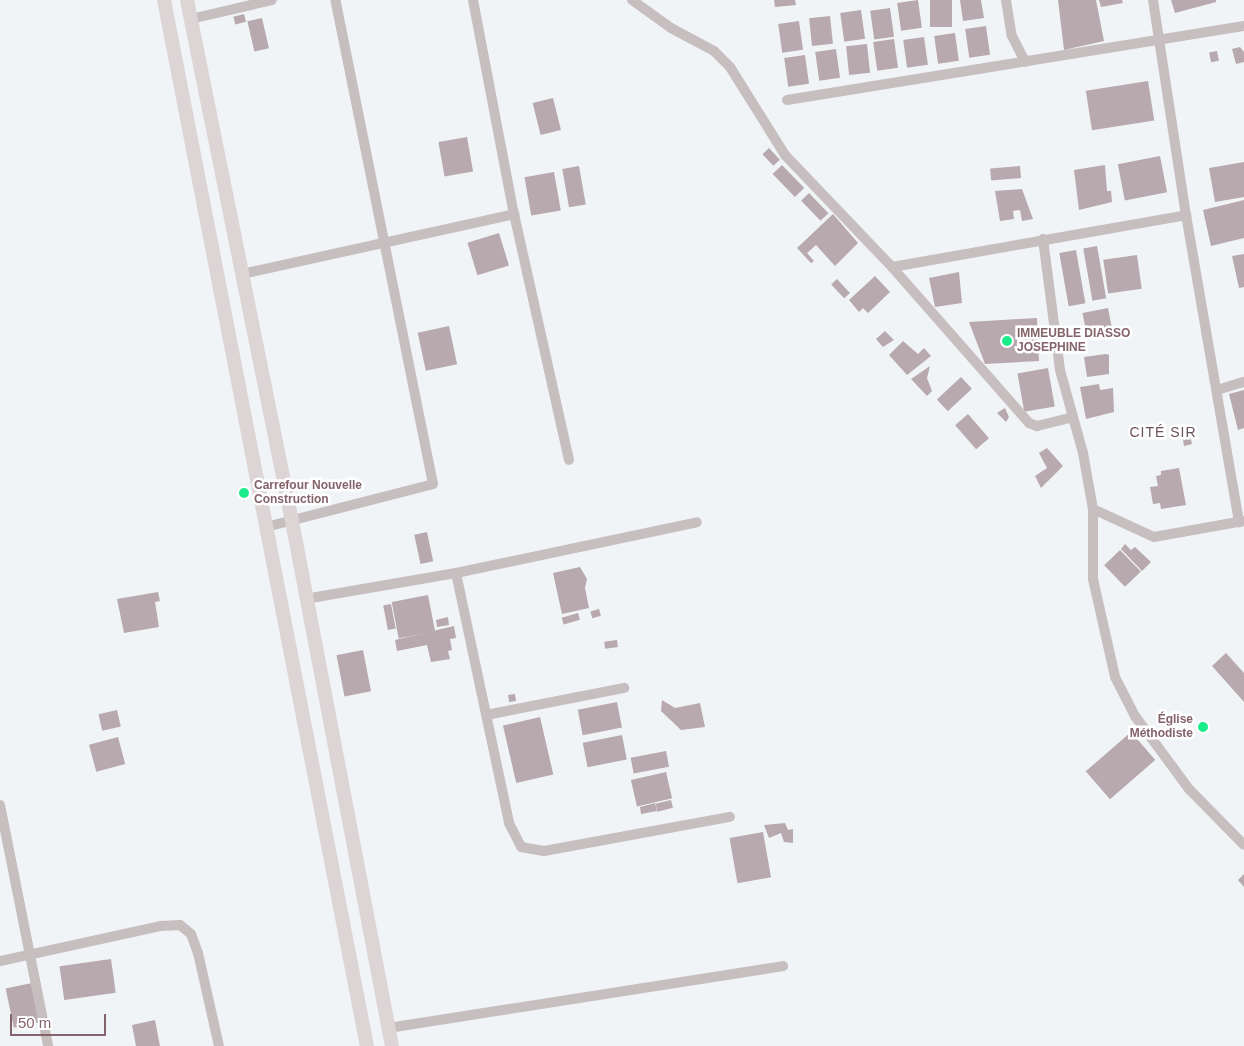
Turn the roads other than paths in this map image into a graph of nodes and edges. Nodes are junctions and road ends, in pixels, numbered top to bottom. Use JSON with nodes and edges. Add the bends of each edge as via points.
{"nodes":[{"id":1,"x":164,"y":0,"type":"edge"},
{"id":2,"x":187,"y":0,"type":"edge"},
{"id":3,"x":272,"y":0,"type":"edge"},
{"id":4,"x":336,"y":0,"type":"edge"},
{"id":5,"x":474,"y":0,"type":"edge"},
{"id":6,"x":632,"y":0,"type":"edge"},
{"id":7,"x":1006,"y":0,"type":"edge"},
{"id":8,"x":1153,"y":0,"type":"edge"},
{"id":9,"x":191,"y":19,"type":"junction"},
{"id":10,"x":1244,"y":26,"type":"edge"},
{"id":11,"x":1159,"y":40,"type":"junction"},
{"id":12,"x":1025,"y":62,"type":"junction"},
{"id":13,"x":788,"y":100,"type":"dead end"},
{"id":14,"x":514,"y":214,"type":"junction"},
{"id":15,"x":1186,"y":215,"type":"junction"},
{"id":16,"x":1043,"y":239,"type":"junction"},
{"id":17,"x":385,"y":240,"type":"junction"},
{"id":18,"x":892,"y":267,"type":"junction"},
{"id":19,"x":242,"y":274,"type":"junction"},
{"id":20,"x":1244,"y":382,"type":"edge"},
{"id":21,"x":1217,"y":390,"type":"junction"},
{"id":22,"x":1073,"y":417,"type":"junction"},
{"id":23,"x":569,"y":460,"type":"dead end"},
{"id":24,"x":1093,"y":509,"type":"junction"},
{"id":25,"x":292,"y":521,"type":"junction"},
{"id":26,"x":1242,"y":521,"type":"edge"},
{"id":27,"x":697,"y":522,"type":"dead end"},
{"id":28,"x":266,"y":528,"type":"junction"},
{"id":29,"x":456,"y":573,"type":"junction"},
{"id":30,"x":305,"y":599,"type":"junction"},
{"id":31,"x":624,"y":688,"type":"dead end"},
{"id":32,"x":486,"y":715,"type":"junction"},
{"id":33,"x":0,"y":806,"type":"edge"},
{"id":34,"x":730,"y":817,"type":"dead end"},
{"id":35,"x":1244,"y":845,"type":"edge"},
{"id":36,"x":30,"y":956,"type":"junction"},
{"id":37,"x":0,"y":961,"type":"edge"},
{"id":38,"x":783,"y":966,"type":"dead end"},
{"id":39,"x":388,"y":1028,"type":"junction"},
{"id":40,"x":48,"y":1046,"type":"edge"},
{"id":41,"x":219,"y":1046,"type":"edge"},
{"id":42,"x":367,"y":1046,"type":"edge"},
{"id":43,"x":392,"y":1046,"type":"edge"}],
"edges":[{"from":1,"to":28,"type":"main road"},
{"from":2,"to":9,"type":"main road"},
{"from":3,"to":9,"type":"street"},
{"from":4,"to":17,"type":"street"},
{"from":5,"to":14,"type":"street"},
{"from":6,"to":18,"type":"street","via":[[671,28],[714,50],[730,67],[785,154]]},
{"from":7,"to":12,"type":"street","via":[[1012,36]]},
{"from":8,"to":11,"type":"street"},
{"from":9,"to":19,"type":"main road"},
{"from":10,"to":11,"type":"street"},
{"from":11,"to":12,"type":"street"},
{"from":11,"to":15,"type":"street"},
{"from":12,"to":13,"type":"street"},
{"from":14,"to":17,"type":"street"},
{"from":14,"to":23,"type":"street"},
{"from":15,"to":16,"type":"street"},
{"from":15,"to":21,"type":"street"},
{"from":16,"to":18,"type":"street"},
{"from":16,"to":22,"type":"street","via":[[1060,370]]},
{"from":17,"to":19,"type":"street"},
{"from":17,"to":25,"type":"street","via":[[433,484]]},
{"from":18,"to":22,"type":"street","via":[[1029,424],[1037,426]]},
{"from":19,"to":25,"type":"main road"},
{"from":20,"to":21,"type":"street"},
{"from":21,"to":26,"type":"street"},
{"from":22,"to":24,"type":"street"},
{"from":24,"to":26,"type":"street","via":[[1154,537]]},
{"from":24,"to":35,"type":"street","via":[[1092,579],[1115,677],[1135,716],[1189,789]]},
{"from":25,"to":28,"type":"street"},
{"from":25,"to":30,"type":"main road"},
{"from":27,"to":29,"type":"street"},
{"from":28,"to":42,"type":"main road"},
{"from":29,"to":30,"type":"street"},
{"from":29,"to":32,"type":"street"},
{"from":30,"to":39,"type":"main road"},
{"from":31,"to":32,"type":"street"},
{"from":32,"to":34,"type":"street","via":[[509,823],[521,847],[544,851]]},
{"from":33,"to":36,"type":"street"},
{"from":36,"to":37,"type":"street"},
{"from":36,"to":40,"type":"street"},
{"from":36,"to":41,"type":"street","via":[[161,926],[180,925],[191,934],[198,953]]},
{"from":38,"to":39,"type":"street"},
{"from":39,"to":43,"type":"main road"}]}
